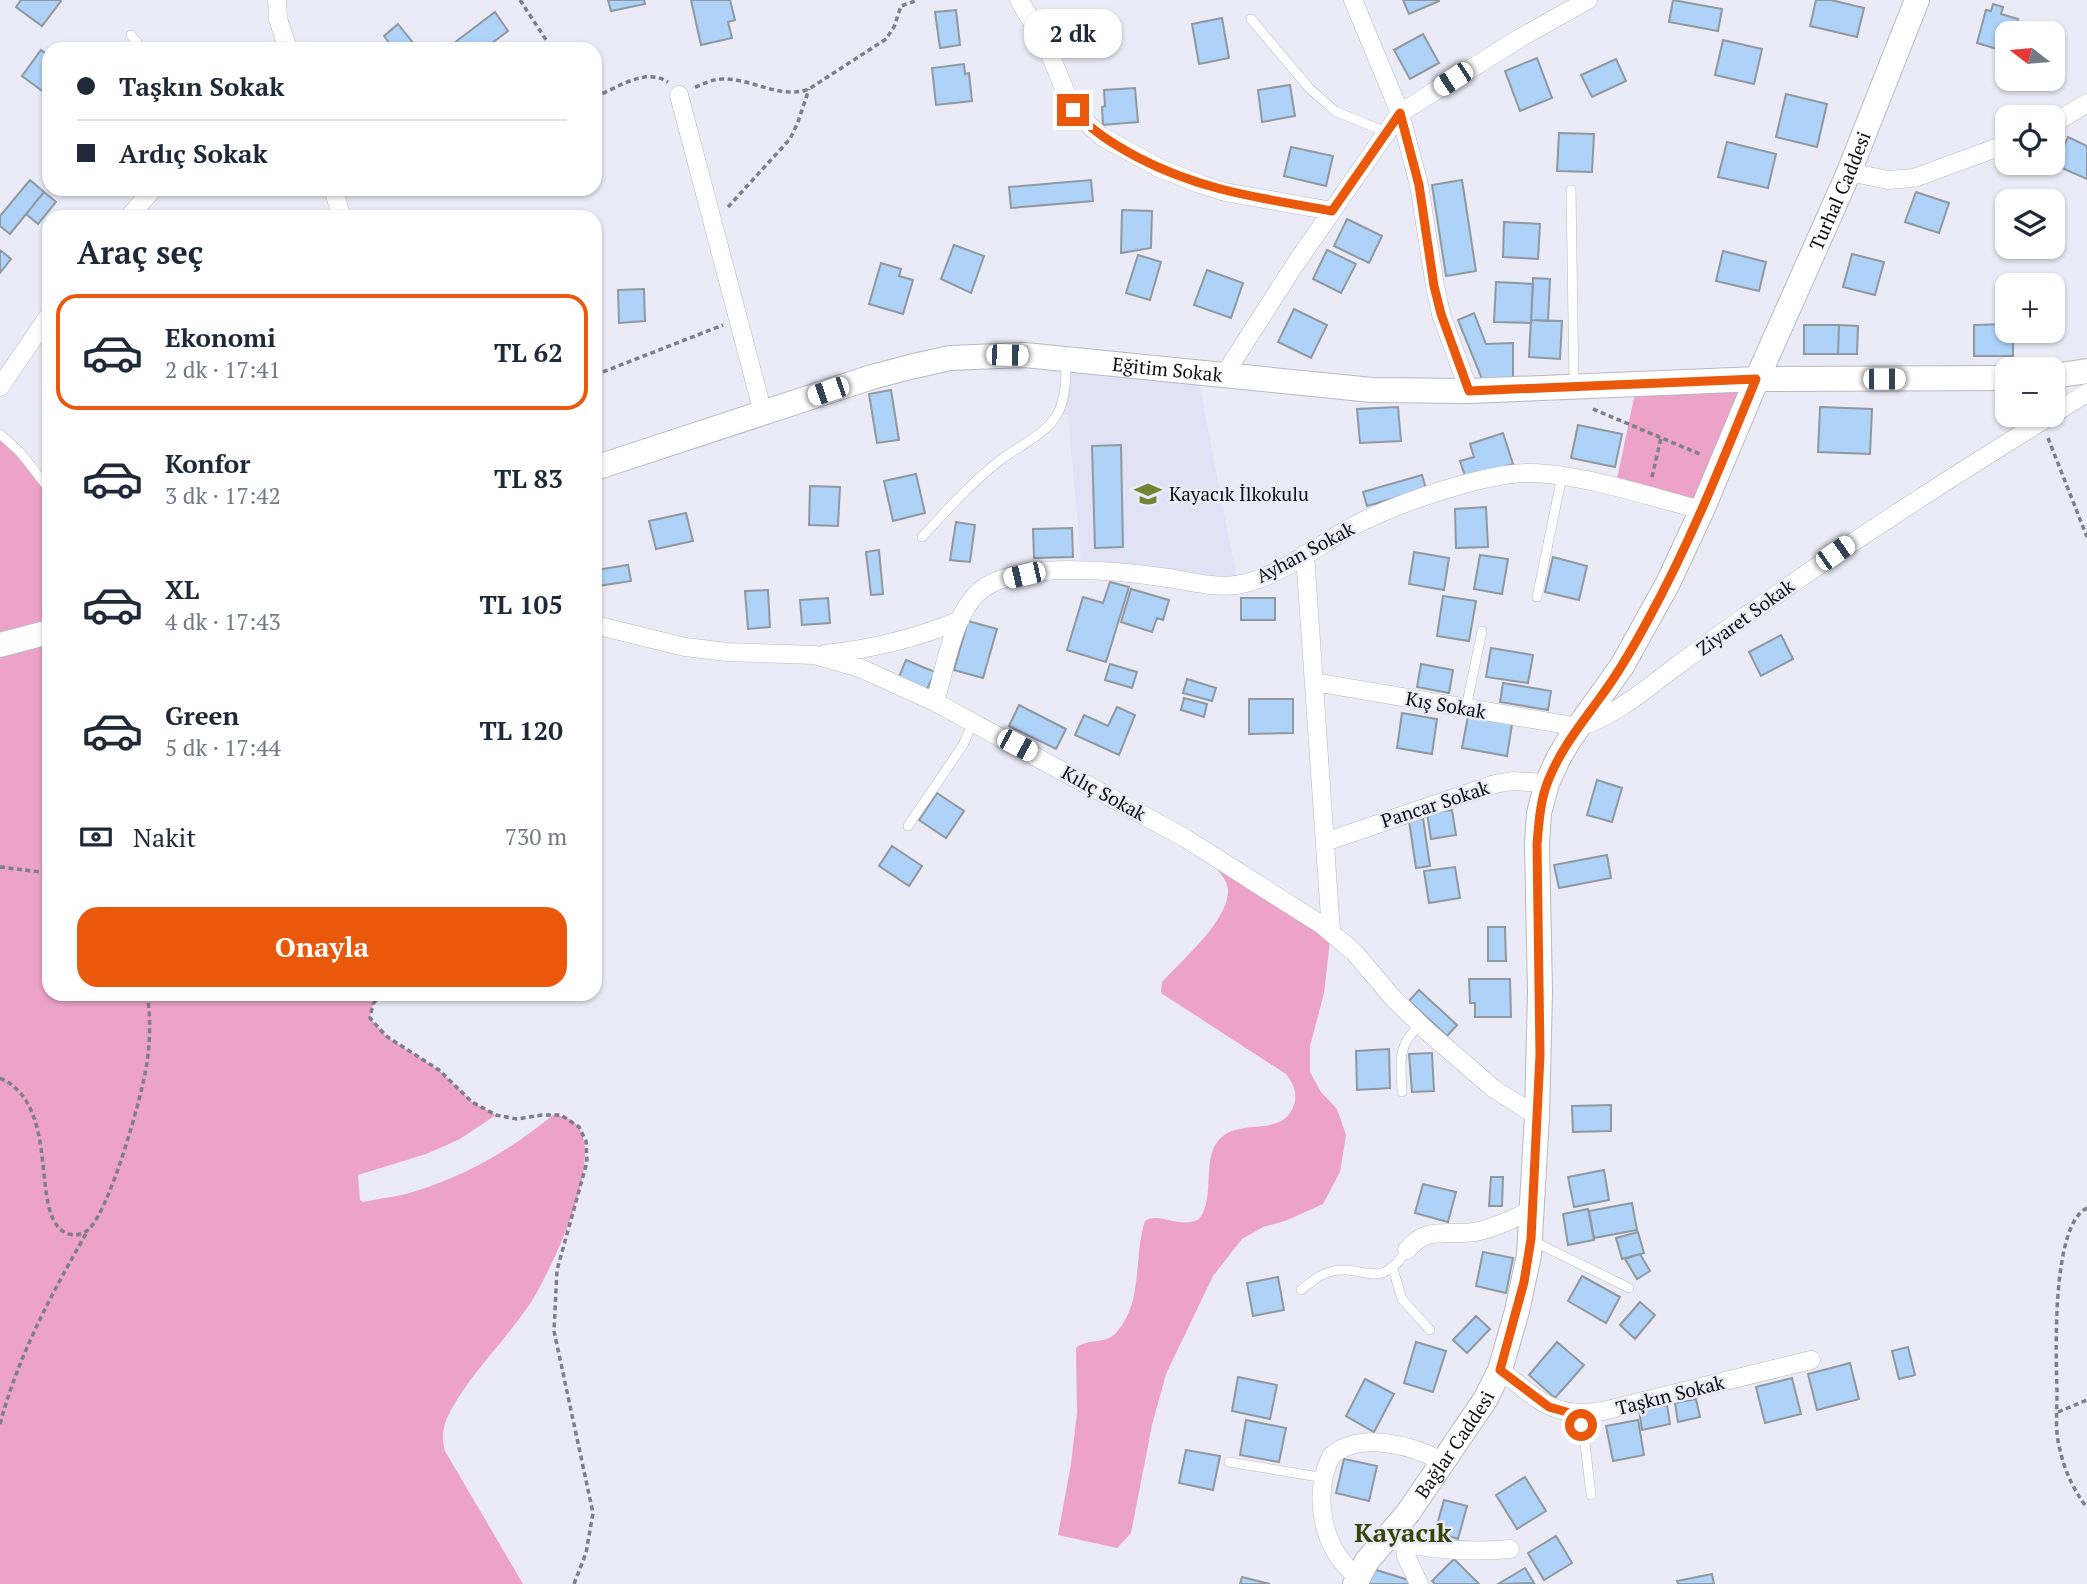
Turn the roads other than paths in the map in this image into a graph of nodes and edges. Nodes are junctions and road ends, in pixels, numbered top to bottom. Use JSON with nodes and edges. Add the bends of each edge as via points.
{"nodes":[{"id":1,"x":277,"y":0,"type":"edge"},
{"id":2,"x":1019,"y":0,"type":"edge"},
{"id":3,"x":1353,"y":0,"type":"edge"},
{"id":4,"x":1588,"y":0,"type":"edge"},
{"id":5,"x":1917,"y":0,"type":"edge"},
{"id":6,"x":1251,"y":19,"type":"dead end"},
{"id":7,"x":131,"y":36,"type":"dead end"},
{"id":8,"x":136,"y":42,"type":"edge"},
{"id":9,"x":283,"y":42,"type":"edge"},
{"id":10,"x":679,"y":95,"type":"road end"},
{"id":11,"x":2087,"y":103,"type":"edge"},
{"id":12,"x":1400,"y":113,"type":"junction"},
{"id":13,"x":2065,"y":117,"type":"edge"},
{"id":14,"x":1387,"y":132,"type":"junction"},
{"id":15,"x":1995,"y":148,"type":"edge"},
{"id":16,"x":1849,"y":172,"type":"junction"},
{"id":17,"x":1571,"y":190,"type":"dead end"},
{"id":18,"x":147,"y":196,"type":"edge"},
{"id":19,"x":135,"y":210,"type":"edge"},
{"id":20,"x":1332,"y":211,"type":"junction"},
{"id":21,"x":42,"y":325,"type":"edge"},
{"id":22,"x":1066,"y":359,"type":"junction"},
{"id":23,"x":2087,"y":371,"type":"edge"},
{"id":24,"x":2065,"y":374,"type":"edge"},
{"id":25,"x":1224,"y":375,"type":"junction"},
{"id":26,"x":1995,"y":378,"type":"edge"},
{"id":27,"x":1756,"y":379,"type":"junction"},
{"id":28,"x":1582,"y":386,"type":"junction"},
{"id":29,"x":0,"y":387,"type":"edge"},
{"id":30,"x":1469,"y":391,"type":"junction"},
{"id":31,"x":2087,"y":393,"type":"edge"},
{"id":32,"x":763,"y":413,"type":"junction"},
{"id":33,"x":0,"y":434,"type":"edge"},
{"id":34,"x":602,"y":466,"type":"edge"},
{"id":35,"x":1562,"y":476,"type":"junction"},
{"id":36,"x":42,"y":480,"type":"edge"},
{"id":37,"x":1702,"y":510,"type":"junction"},
{"id":38,"x":922,"y":537,"type":"dead end"},
{"id":39,"x":1305,"y":554,"type":"junction"},
{"id":40,"x":1537,"y":597,"type":"dead end"},
{"id":41,"x":960,"y":620,"type":"junction"},
{"id":42,"x":602,"y":627,"type":"edge"},
{"id":43,"x":1482,"y":631,"type":"dead end"},
{"id":44,"x":42,"y":634,"type":"edge"},
{"id":45,"x":0,"y":645,"type":"edge"},
{"id":46,"x":815,"y":655,"type":"junction"},
{"id":47,"x":1314,"y":682,"type":"junction"},
{"id":48,"x":935,"y":702,"type":"junction"},
{"id":49,"x":1466,"y":708,"type":"junction"},
{"id":50,"x":973,"y":722,"type":"junction"},
{"id":51,"x":1579,"y":727,"type":"junction"},
{"id":52,"x":1547,"y":783,"type":"junction"},
{"id":53,"x":908,"y":826,"type":"dead end"},
{"id":54,"x":1325,"y":842,"type":"junction"},
{"id":55,"x":1331,"y":932,"type":"junction"},
{"id":56,"x":1421,"y":1025,"type":"junction"},
{"id":57,"x":1402,"y":1092,"type":"dead end"},
{"id":58,"x":1537,"y":1116,"type":"junction"},
{"id":59,"x":1532,"y":1210,"type":"junction"},
{"id":60,"x":1531,"y":1239,"type":"junction"},
{"id":61,"x":1407,"y":1250,"type":"joint"},
{"id":62,"x":1392,"y":1269,"type":"junction"},
{"id":63,"x":1629,"y":1288,"type":"dead end"},
{"id":64,"x":1301,"y":1290,"type":"dead end"},
{"id":65,"x":1430,"y":1329,"type":"dead end"},
{"id":66,"x":1811,"y":1360,"type":"dead end"},
{"id":67,"x":1500,"y":1370,"type":"junction"},
{"id":68,"x":1574,"y":1414,"type":"junction"},
{"id":69,"x":1229,"y":1462,"type":"dead end"},
{"id":70,"x":1443,"y":1462,"type":"junction"},
{"id":71,"x":1325,"y":1478,"type":"junction"},
{"id":72,"x":1591,"y":1494,"type":"dead end"},
{"id":73,"x":1396,"y":1541,"type":"junction"},
{"id":74,"x":1510,"y":1549,"type":"dead end"},
{"id":75,"x":1356,"y":1581,"type":"edge"},
{"id":76,"x":1419,"y":1584,"type":"edge"}],
"edges":[{"from":1,"to":9,"type":"street"},
{"from":2,"to":20,"type":"street","via":[[1047,47],[1073,110],[1101,136],[1203,186]]},
{"from":3,"to":12,"type":"street"},
{"from":4,"to":12,"type":"street"},
{"from":5,"to":16,"type":"street","name":"Turhal Caddesi"},
{"from":6,"to":14,"type":"lane","via":[[1288,65],[1335,111]]},
{"from":7,"to":8,"type":"lane"},
{"from":10,"to":32,"type":"street"},
{"from":11,"to":13,"type":"street"},
{"from":12,"to":14,"type":"street"},
{"from":12,"to":30,"type":"street","via":[[1419,185],[1434,286]]},
{"from":14,"to":20,"type":"street"},
{"from":15,"to":16,"type":"street","via":[[1914,178],[1888,180]]},
{"from":16,"to":27,"type":"street","name":"Turhal Caddesi"},
{"from":17,"to":28,"type":"lane"},
{"from":18,"to":19,"type":"street"},
{"from":20,"to":25,"type":"street"},
{"from":21,"to":29,"type":"street"},
{"from":22,"to":25,"type":"street","name":"Eğitim Sokak"},
{"from":22,"to":32,"type":"street","name":"Eğitim Sokak","via":[[950,358],[872,377]]},
{"from":22,"to":38,"type":"lane","via":[[1064,396],[1049,425],[998,461]]},
{"from":23,"to":24,"type":"street"},
{"from":25,"to":30,"type":"street","name":"Eğitim Sokak","via":[[1372,390]]},
{"from":26,"to":27,"type":"street","name":"Eğitim Sokak"},
{"from":27,"to":28,"type":"street","name":"Eğitim Sokak"},
{"from":27,"to":37,"type":"street","name":"Bağlar Caddesi"},
{"from":28,"to":30,"type":"street","name":"Eğitim Sokak"},
{"from":31,"to":51,"type":"street","name":"Ziyaret Sokak","via":[[1854,540],[1636,698]]},
{"from":32,"to":34,"type":"street","name":"Eğitim Sokak"},
{"from":33,"to":36,"type":"lane"},
{"from":35,"to":37,"type":"street","name":"Ayhan Sokak"},
{"from":35,"to":39,"type":"street","name":"Ayhan Sokak","via":[[1514,474],[1454,489],[1383,512]]},
{"from":35,"to":40,"type":"lane"},
{"from":37,"to":51,"type":"street","name":"Bağlar Caddesi","via":[[1647,622]]},
{"from":39,"to":41,"type":"street","name":"Ayhan Sokak","via":[[1273,573],[1238,585],[1122,572],[1024,575],[985,587]]},
{"from":39,"to":47,"type":"street"},
{"from":41,"to":46,"type":"street","via":[[909,639]]},
{"from":41,"to":48,"type":"street","name":"Ayhan Sokak"},
{"from":42,"to":46,"type":"street","name":"Kılıç Sokak","via":[[716,651]]},
{"from":43,"to":49,"type":"lane"},
{"from":44,"to":45,"type":"street"},
{"from":46,"to":48,"type":"street","name":"Kılıç Sokak","via":[[860,668]]},
{"from":47,"to":49,"type":"street","name":"Kış Sokak"},
{"from":47,"to":54,"type":"street"},
{"from":48,"to":50,"type":"street","name":"Kılıç Sokak"},
{"from":49,"to":51,"type":"street","name":"Kış Sokak"},
{"from":50,"to":53,"type":"lane"},
{"from":50,"to":55,"type":"street","name":"Kılıç Sokak","via":[[1185,838]]},
{"from":51,"to":52,"type":"street","name":"Bağlar Caddesi"},
{"from":52,"to":54,"type":"street","name":"Pancar Sokak","via":[[1495,784]]},
{"from":52,"to":58,"type":"street","name":"Bağlar Caddesi","via":[[1537,844]]},
{"from":54,"to":55,"type":"street"},
{"from":55,"to":56,"type":"street","name":"Kılıç Sokak"},
{"from":56,"to":57,"type":"lane","via":[[1402,1048]]},
{"from":56,"to":58,"type":"street","name":"Kılıç Sokak","via":[[1494,1089]]},
{"from":58,"to":59,"type":"street","name":"Bağlar Caddesi"},
{"from":59,"to":60,"type":"street","name":"Bağlar Caddesi"},
{"from":59,"to":61,"type":"street","via":[[1472,1233],[1447,1231],[1424,1236]]},
{"from":60,"to":63,"type":"lane"},
{"from":60,"to":67,"type":"street","name":"Bağlar Caddesi"},
{"from":61,"to":62,"type":"lane"},
{"from":62,"to":64,"type":"lane","via":[[1366,1275],[1329,1272]]},
{"from":62,"to":65,"type":"lane","via":[[1402,1299]]},
{"from":66,"to":68,"type":"street","name":"Taşkın Sokak","via":[[1603,1411]]},
{"from":67,"to":68,"type":"street","name":"Taşkın Sokak","via":[[1549,1407]]},
{"from":67,"to":70,"type":"street","name":"Bağlar Caddesi"},
{"from":68,"to":72,"type":"lane","via":[[1584,1435]]},
{"from":69,"to":71,"type":"lane"},
{"from":70,"to":71,"type":"street","via":[[1405,1446],[1360,1444],[1331,1456]]},
{"from":70,"to":73,"type":"street","name":"Bağlar Caddesi","via":[[1408,1513]]},
{"from":71,"to":75,"type":"street","via":[[1322,1513],[1327,1535]]},
{"from":73,"to":74,"type":"street","via":[[1460,1551]]},
{"from":73,"to":75,"type":"street","name":"Bağlar Caddesi","via":[[1367,1561]]},
{"from":73,"to":76,"type":"street"}]}
